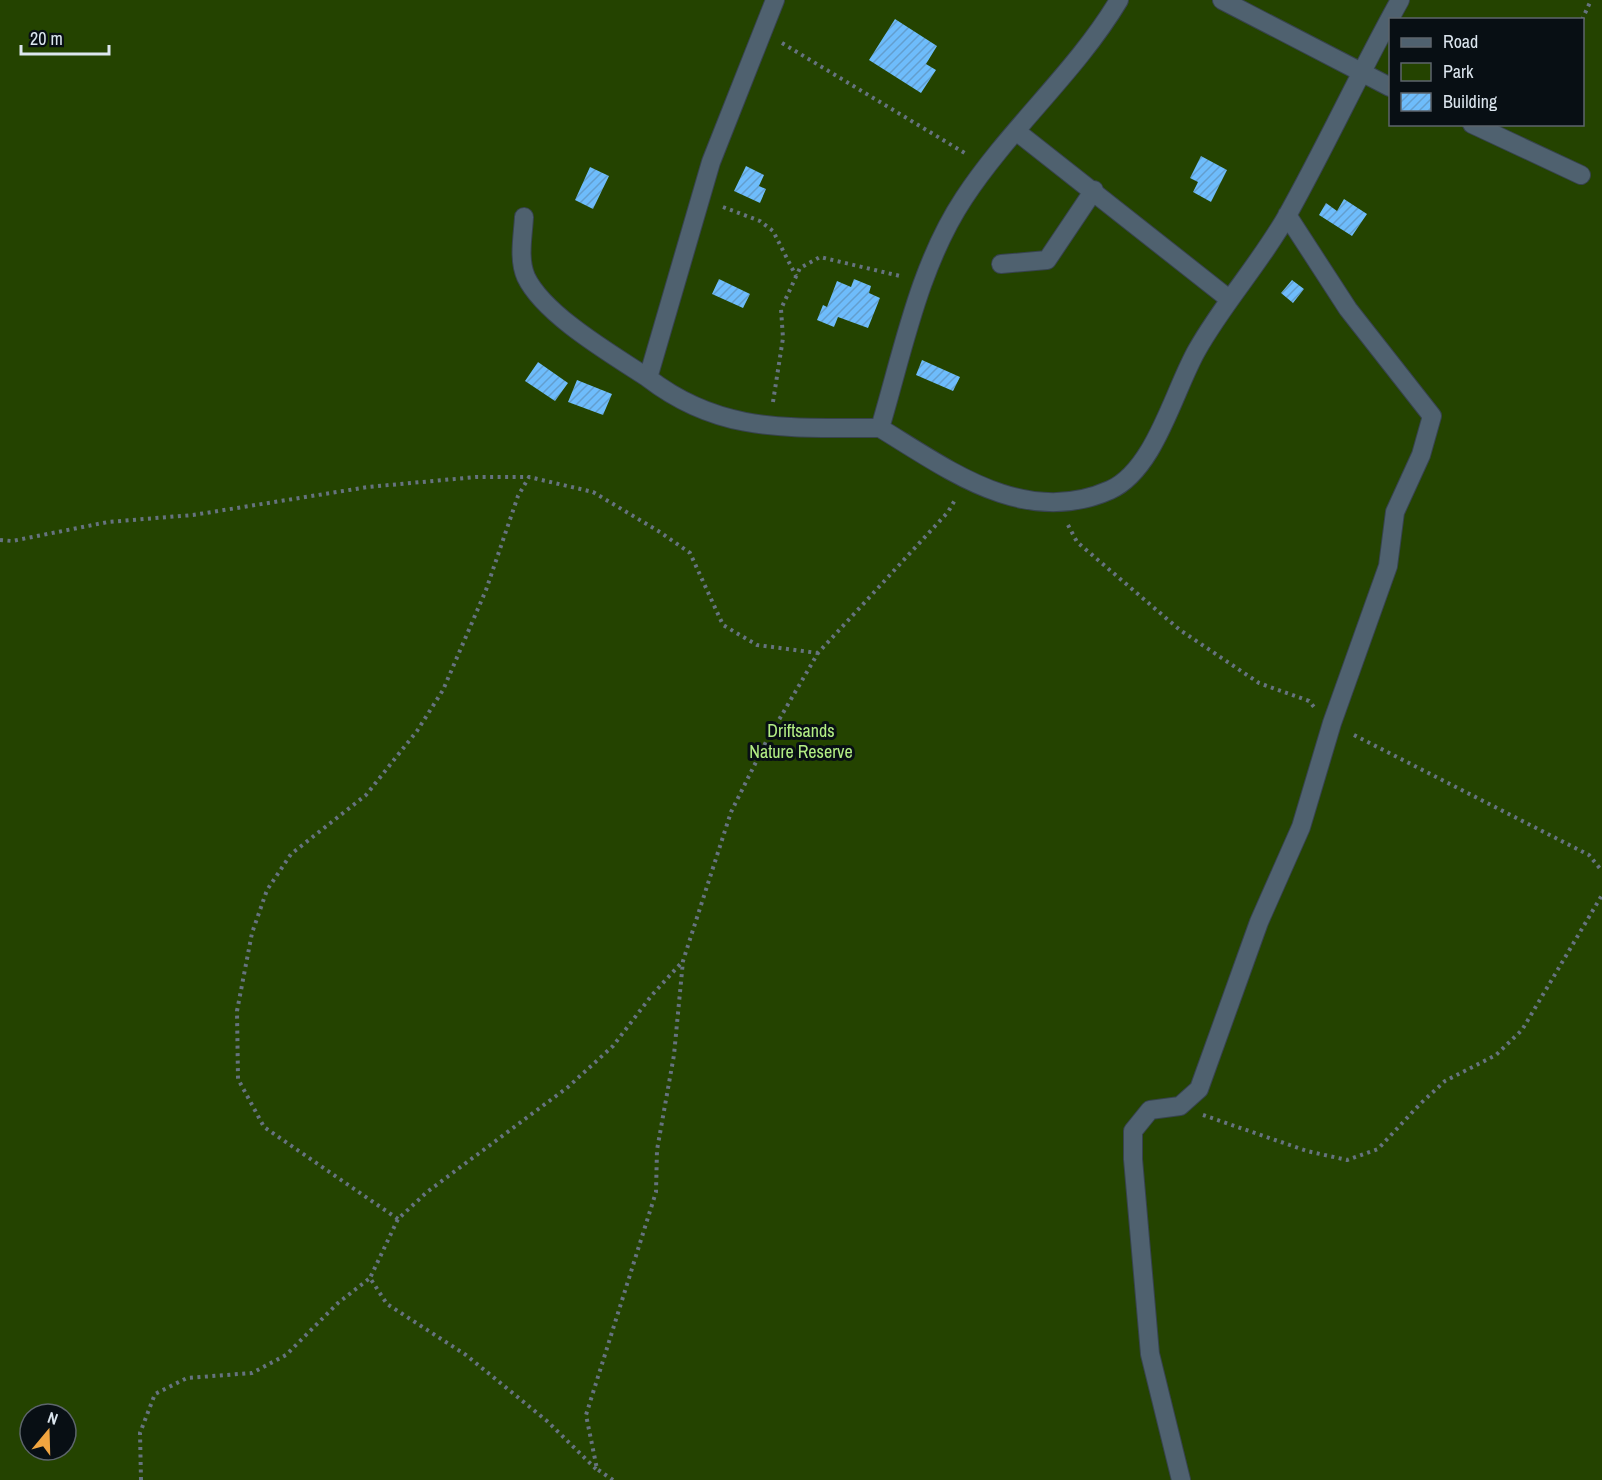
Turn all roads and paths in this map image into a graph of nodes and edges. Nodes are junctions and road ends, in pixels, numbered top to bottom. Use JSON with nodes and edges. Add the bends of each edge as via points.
{"nodes":[{"id":1,"x":775,"y":0,"type":"edge"},
{"id":2,"x":1119,"y":0,"type":"edge"},
{"id":3,"x":1222,"y":0,"type":"edge"},
{"id":4,"x":1400,"y":0,"type":"edge"},
{"id":5,"x":1592,"y":0,"type":"edge"},
{"id":6,"x":1247,"y":7,"type":"edge"},
{"id":7,"x":1390,"y":18,"type":"edge"},
{"id":8,"x":1583,"y":18,"type":"edge"},
{"id":9,"x":1389,"y":20,"type":"edge"},
{"id":10,"x":763,"y":32,"type":"junction"},
{"id":11,"x":1359,"y":73,"type":"junction"},
{"id":12,"x":1389,"y":87,"type":"edge"},
{"id":13,"x":1476,"y":126,"type":"edge"},
{"id":14,"x":1016,"y":131,"type":"junction"},
{"id":15,"x":986,"y":166,"type":"junction"},
{"id":16,"x":1581,"y":175,"type":"dead end"},
{"id":17,"x":1094,"y":190,"type":"junction"},
{"id":18,"x":699,"y":198,"type":"junction"},
{"id":19,"x":1287,"y":215,"type":"junction"},
{"id":20,"x":524,"y":217,"type":"dead end"},
{"id":21,"x":1001,"y":264,"type":"dead end"},
{"id":22,"x":796,"y":276,"type":"junction"},
{"id":23,"x":923,"y":282,"type":"junction"},
{"id":24,"x":1228,"y":299,"type":"junction"},
{"id":25,"x":648,"y":378,"type":"junction"},
{"id":26,"x":770,"y":427,"type":"junction"},
{"id":27,"x":879,"y":428,"type":"junction"},
{"id":28,"x":529,"y":477,"type":"junction"},
{"id":29,"x":967,"y":481,"type":"junction"},
{"id":30,"x":0,"y":540,"type":"edge"},
{"id":31,"x":818,"y":653,"type":"junction"},
{"id":32,"x":1602,"y":896,"type":"edge"},
{"id":33,"x":683,"y":961,"type":"junction"},
{"id":34,"x":1180,"y":1106,"type":"junction"},
{"id":35,"x":398,"y":1219,"type":"junction"},
{"id":36,"x":370,"y":1278,"type":"junction"},
{"id":37,"x":597,"y":1469,"type":"junction"},
{"id":38,"x":141,"y":1480,"type":"edge"},
{"id":39,"x":613,"y":1480,"type":"edge"},
{"id":40,"x":1181,"y":1480,"type":"edge"}],
"edges":[{"from":1,"to":10,"type":"street"},
{"from":2,"to":14,"type":"street"},
{"from":3,"to":6,"type":"street"},
{"from":4,"to":7,"type":"street"},
{"from":5,"to":8,"type":"path"},
{"from":6,"to":11,"type":"street"},
{"from":9,"to":11,"type":"street"},
{"from":10,"to":15,"type":"path"},
{"from":10,"to":18,"type":"street"},
{"from":11,"to":12,"type":"street"},
{"from":11,"to":19,"type":"street"},
{"from":13,"to":16,"type":"street"},
{"from":14,"to":15,"type":"street"},
{"from":14,"to":17,"type":"street"},
{"from":15,"to":23,"type":"street","via":[[952,218]]},
{"from":17,"to":21,"type":"street","via":[[1047,260]]},
{"from":17,"to":24,"type":"street"},
{"from":18,"to":22,"type":"path","via":[[760,221],[772,231]]},
{"from":18,"to":25,"type":"street"},
{"from":19,"to":24,"type":"street"},
{"from":19,"to":34,"type":"street","via":[[1348,309],[1432,416],[1421,454],[1395,512],[1388,566],[1332,723],[1301,827],[1259,922],[1199,1089]]},
{"from":20,"to":25,"type":"street","via":[[522,264],[526,278],[539,296],[592,341]]},
{"from":22,"to":23,"type":"path","via":[[800,268],[820,257]]},
{"from":22,"to":26,"type":"path","via":[[781,309],[783,338]]},
{"from":23,"to":27,"type":"street"},
{"from":24,"to":29,"type":"street","via":[[1196,351],[1144,459],[1112,489],[1056,503],[1032,502],[1006,497]]},
{"from":25,"to":26,"type":"street","via":[[670,395],[715,416]]},
{"from":26,"to":27,"type":"street"},
{"from":27,"to":29,"type":"street"},
{"from":28,"to":30,"type":"path","via":[[476,477],[368,487],[193,515],[108,522],[12,542]]},
{"from":28,"to":31,"type":"path","via":[[592,492],[690,553],[723,625],[757,645]]},
{"from":28,"to":35,"type":"path","via":[[518,496],[486,590],[443,690],[366,795],[291,854],[267,890],[252,933],[237,1011],[238,1079],[264,1127]]},
{"from":29,"to":31,"type":"path","via":[[948,512]]},
{"from":31,"to":33,"type":"path","via":[[731,812]]},
{"from":32,"to":34,"type":"path","via":[[1522,1030],[1496,1055],[1445,1081],[1378,1149],[1347,1161],[1297,1148]]},
{"from":33,"to":35,"type":"path","via":[[598,1060],[568,1087],[426,1192]]},
{"from":33,"to":37,"type":"path","via":[[674,1055],[657,1150],[656,1192],[586,1415]]},
{"from":34,"to":40,"type":"street","via":[[1150,1110],[1133,1131],[1133,1159],[1150,1354]]},
{"from":35,"to":36,"type":"path"},
{"from":36,"to":37,"type":"path","via":[[387,1304],[466,1355],[547,1421]]},
{"from":36,"to":38,"type":"path","via":[[277,1359],[252,1373],[187,1378],[155,1394],[140,1433]]},
{"from":37,"to":39,"type":"path"}]}
